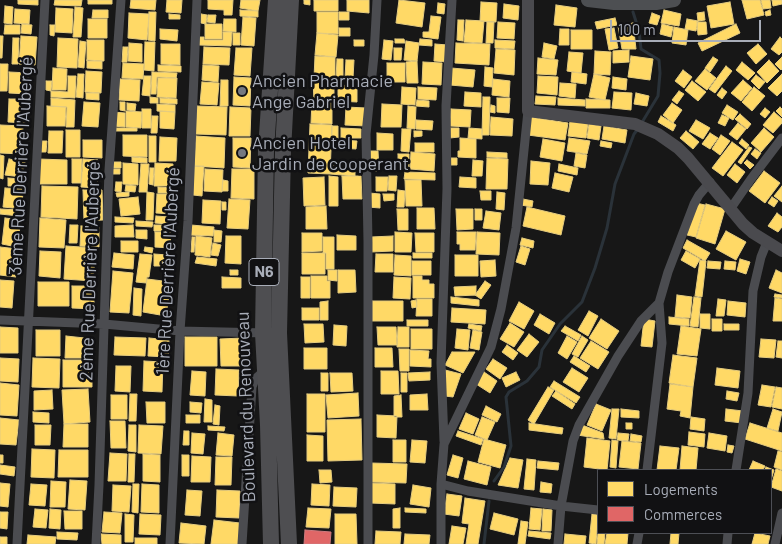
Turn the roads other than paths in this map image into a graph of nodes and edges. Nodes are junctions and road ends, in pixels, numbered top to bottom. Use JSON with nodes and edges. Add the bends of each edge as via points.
{"nodes":[{"id":1,"x":45,"y":0,"type":"edge"},
{"id":2,"x":121,"y":0,"type":"edge"},
{"id":3,"x":196,"y":0,"type":"edge"},
{"id":4,"x":276,"y":0,"type":"edge"},
{"id":5,"x":290,"y":0,"type":"edge"},
{"id":6,"x":377,"y":0,"type":"edge"},
{"id":7,"x":452,"y":0,"type":"edge"},
{"id":8,"x":528,"y":0,"type":"edge"},
{"id":9,"x":588,"y":0,"type":"edge"},
{"id":10,"x":674,"y":0,"type":"edge"},
{"id":11,"x":528,"y":111,"type":"junction"},
{"id":12,"x":267,"y":133,"type":"junction"},
{"id":13,"x":284,"y":135,"type":"junction"},
{"id":14,"x":782,"y":138,"type":"edge"},
{"id":15,"x":710,"y":182,"type":"junction"},
{"id":16,"x":731,"y":208,"type":"junction"},
{"id":17,"x":768,"y":242,"type":"junction"},
{"id":18,"x":782,"y":249,"type":"edge"},
{"id":19,"x":659,"y":303,"type":"junction"},
{"id":20,"x":0,"y":320,"type":"edge"},
{"id":21,"x":30,"y":322,"type":"junction"},
{"id":22,"x":104,"y":324,"type":"junction"},
{"id":23,"x":180,"y":330,"type":"junction"},
{"id":24,"x":263,"y":333,"type":"junction"},
{"id":25,"x":280,"y":334,"type":"junction"},
{"id":26,"x":264,"y":371,"type":"junction"},
{"id":27,"x":444,"y":444,"type":"junction"},
{"id":28,"x":647,"y":469,"type":"edge"},
{"id":29,"x":736,"y":469,"type":"edge"},
{"id":30,"x":441,"y":484,"type":"junction"},
{"id":31,"x":560,"y":506,"type":"junction"},
{"id":32,"x":597,"y":510,"type":"edge"},
{"id":33,"x":782,"y":513,"type":"edge"},
{"id":34,"x":780,"y":531,"type":"edge"},
{"id":35,"x":18,"y":544,"type":"edge"},
{"id":36,"x":96,"y":544,"type":"edge"},
{"id":37,"x":170,"y":544,"type":"edge"},
{"id":38,"x":242,"y":544,"type":"edge"},
{"id":39,"x":271,"y":544,"type":"edge"},
{"id":40,"x":289,"y":544,"type":"edge"},
{"id":41,"x":368,"y":544,"type":"edge"},
{"id":42,"x":441,"y":544,"type":"edge"},
{"id":43,"x":558,"y":544,"type":"edge"},
{"id":44,"x":775,"y":544,"type":"edge"}],
"edges":[{"from":1,"to":21,"type":"street","name":"3ème Rue Derrière l'Aubergé"},
{"from":2,"to":22,"type":"street","name":"2ème Rue Derrière l'Aubergé","via":[[109,170]]},
{"from":3,"to":23,"type":"street","name":"1ère Rue Derrière l'Aubergé","via":[[188,221]]},
{"from":4,"to":12,"type":"highway","name":"Boulevard du Renouveau","number":"N6"},
{"from":5,"to":13,"type":"highway","name":"Boulevard du Renouveau","number":"N6"},
{"from":6,"to":41,"type":"street","via":[[365,158]]},
{"from":7,"to":27,"type":"street","via":[[446,106],[447,189],[441,364]]},
{"from":8,"to":11,"type":"street"},
{"from":9,"to":10,"type":"main road","via":[[631,3]]},
{"from":11,"to":15,"type":"street","via":[[641,127],[678,148]]},
{"from":11,"to":27,"type":"street","via":[[516,228],[501,309],[491,346]]},
{"from":12,"to":13,"type":"highway"},
{"from":12,"to":24,"type":"highway","name":"Boulevard du Renouveau","number":"N6"},
{"from":13,"to":25,"type":"highway","name":"Boulevard du Renouveau","number":"N6"},
{"from":14,"to":16,"type":"street"},
{"from":15,"to":16,"type":"street"},
{"from":15,"to":19,"type":"street","via":[[694,204]]},
{"from":16,"to":17,"type":"street","via":[[743,224]]},
{"from":17,"to":18,"type":"street"},
{"from":17,"to":29,"type":"street","via":[[753,291],[748,393]]},
{"from":19,"to":28,"type":"street","via":[[662,343]]},
{"from":19,"to":31,"type":"street","via":[[641,321],[618,356],[579,425]]},
{"from":20,"to":21,"type":"street"},
{"from":21,"to":22,"type":"street"},
{"from":21,"to":35,"type":"street","name":"3ème Rue Derrière l'Aubergé"},
{"from":22,"to":23,"type":"street"},
{"from":22,"to":36,"type":"street","name":"2ème Rue Derrière l'Aubergé"},
{"from":23,"to":24,"type":"street"},
{"from":23,"to":37,"type":"street","name":"1ère Rue Derrière l'Aubergé"},
{"from":24,"to":25,"type":"street"},
{"from":24,"to":26,"type":"highway","name":"Boulevard du Renouveau","number":"N6"},
{"from":25,"to":40,"type":"highway","name":"Boulevard du Renouveau","number":"N6"},
{"from":26,"to":38,"type":"street","via":[[252,387]]},
{"from":26,"to":39,"type":"highway","name":"Boulevard du Renouveau","number":"N6"},
{"from":27,"to":30,"type":"street"},
{"from":30,"to":31,"type":"street"},
{"from":30,"to":42,"type":"street"},
{"from":31,"to":32,"type":"street"},
{"from":31,"to":43,"type":"street"},
{"from":33,"to":34,"type":"street"},
{"from":34,"to":44,"type":"street"}]}
